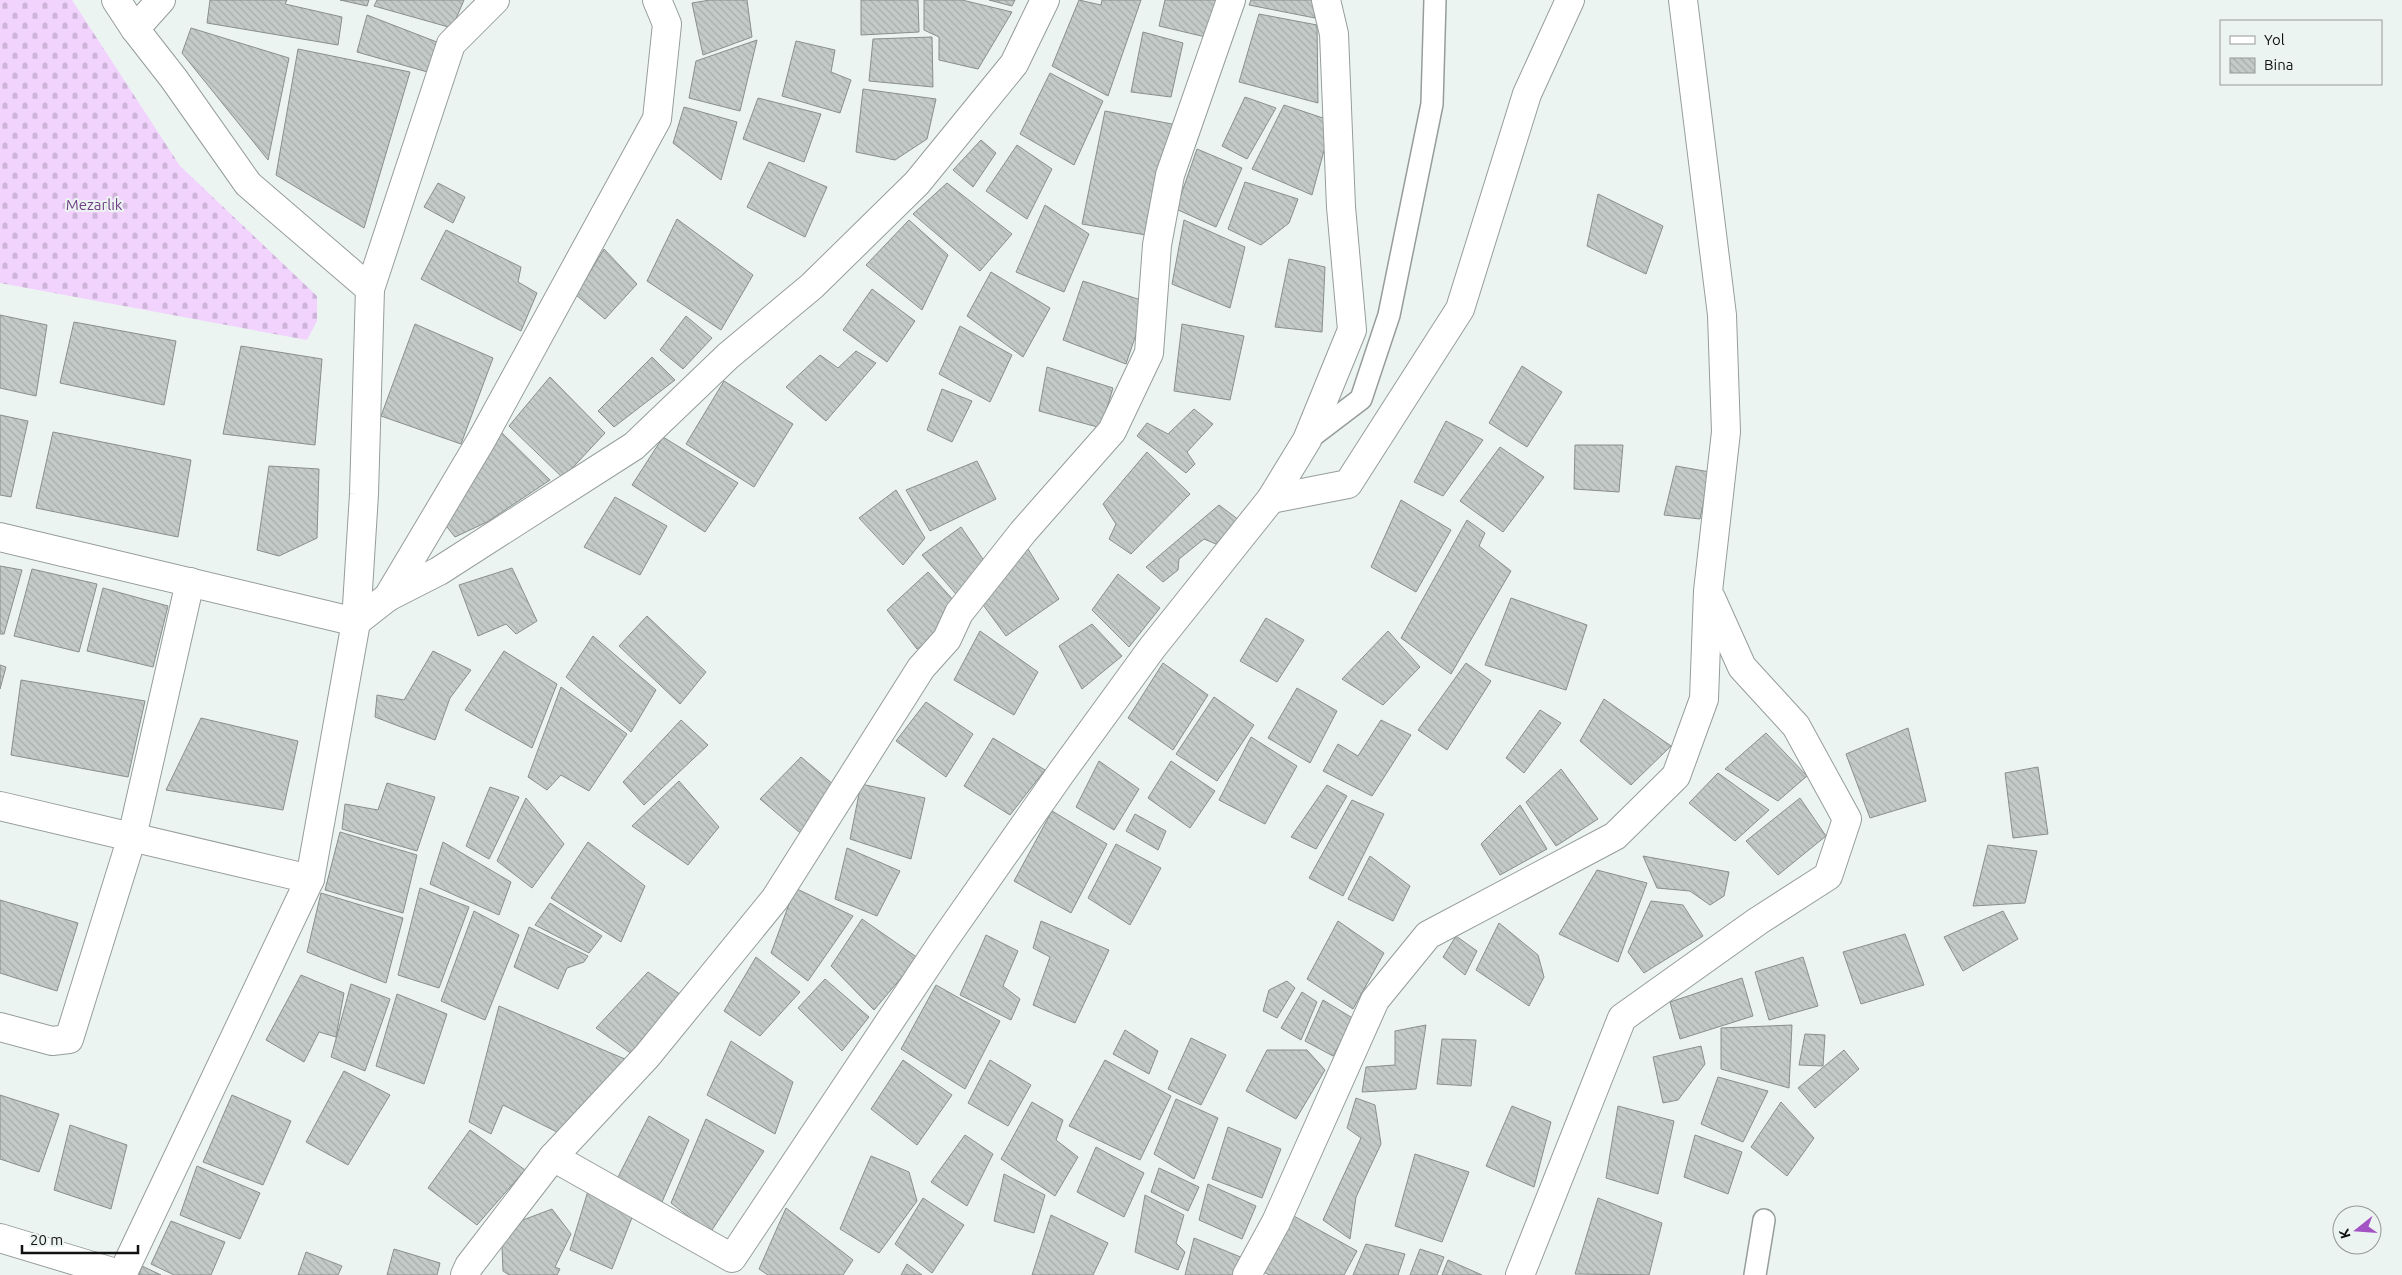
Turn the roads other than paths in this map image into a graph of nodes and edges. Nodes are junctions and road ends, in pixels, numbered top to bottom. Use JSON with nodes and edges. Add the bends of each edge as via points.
{"nodes":[{"id":1,"x":116,"y":0,"type":"edge"},
{"id":2,"x":161,"y":0,"type":"edge"},
{"id":3,"x":494,"y":0,"type":"edge"},
{"id":4,"x":657,"y":0,"type":"edge"},
{"id":5,"x":1045,"y":0,"type":"edge"},
{"id":6,"x":1231,"y":0,"type":"edge"},
{"id":7,"x":1326,"y":0,"type":"edge"},
{"id":8,"x":1435,"y":0,"type":"edge"},
{"id":9,"x":1570,"y":0,"type":"edge"},
{"id":10,"x":1683,"y":0,"type":"edge"},
{"id":11,"x":135,"y":29,"type":"junction"},
{"id":12,"x":370,"y":289,"type":"junction"},
{"id":13,"x":1307,"y":440,"type":"junction"},
{"id":14,"x":1271,"y":499,"type":"junction"},
{"id":15,"x":0,"y":537,"type":"edge"},
{"id":16,"x":190,"y":582,"type":"junction"},
{"id":17,"x":1708,"y":591,"type":"junction"},
{"id":18,"x":388,"y":598,"type":"junction"},
{"id":19,"x":356,"y":622,"type":"junction"},
{"id":20,"x":0,"y":806,"type":"edge"},
{"id":21,"x":132,"y":837,"type":"junction"},
{"id":22,"x":310,"y":879,"type":"junction"},
{"id":23,"x":0,"y":1027,"type":"edge"},
{"id":24,"x":553,"y":1156,"type":"junction"},
{"id":25,"x":1764,"y":1220,"type":"dead end"},
{"id":26,"x":0,"y":1238,"type":"edge"},
{"id":27,"x":731,"y":1267,"type":"edge"},
{"id":28,"x":122,"y":1275,"type":"edge"},
{"id":29,"x":465,"y":1275,"type":"edge"},
{"id":30,"x":1247,"y":1275,"type":"edge"},
{"id":31,"x":1520,"y":1275,"type":"edge"},
{"id":32,"x":1755,"y":1275,"type":"edge"}],
"edges":[{"from":1,"to":11,"type":"street"},
{"from":2,"to":11,"type":"street"},
{"from":3,"to":12,"type":"street","via":[[451,44]]},
{"from":4,"to":18,"type":"street","via":[[667,24],[657,119],[482,439]]},
{"from":5,"to":18,"type":"street","via":[[1014,64],[917,183],[812,286],[728,356],[634,446],[439,571]]},
{"from":6,"to":24,"type":"street","via":[[1170,175],[1157,245],[1149,353],[1112,431],[1023,532],[960,613],[947,639],[922,668],[776,900],[646,1056]]},
{"from":7,"to":13,"type":"street","via":[[1334,34],[1341,207],[1352,330]]},
{"from":8,"to":13,"type":"lane","via":[[1432,104],[1389,315],[1361,399]]},
{"from":9,"to":14,"type":"street","via":[[1527,94],[1460,309],[1348,484]]},
{"from":10,"to":17,"type":"street","via":[[1722,315],[1726,432]]},
{"from":11,"to":12,"type":"street","via":[[248,184]]},
{"from":12,"to":19,"type":"street","via":[[364,494]]},
{"from":13,"to":14,"type":"street"},
{"from":14,"to":27,"type":"street","via":[[1152,648],[1061,773],[942,943]]},
{"from":15,"to":16,"type":"street"},
{"from":16,"to":19,"type":"street"},
{"from":16,"to":21,"type":"street"},
{"from":17,"to":30,"type":"street","via":[[1704,699],[1676,776],[1616,836],[1428,935],[1375,1000],[1276,1222]]},
{"from":17,"to":31,"type":"street","via":[[1742,667],[1796,726],[1847,820],[1828,876],[1758,921],[1622,1018]]},
{"from":18,"to":19,"type":"street"},
{"from":19,"to":22,"type":"street"},
{"from":20,"to":21,"type":"street"},
{"from":21,"to":22,"type":"street"},
{"from":21,"to":23,"type":"street","via":[[68,1040],[52,1041]]},
{"from":22,"to":28,"type":"street"},
{"from":24,"to":27,"type":"street"},
{"from":24,"to":29,"type":"street"},
{"from":25,"to":32,"type":"lane"},
{"from":26,"to":28,"type":"street"}]}
